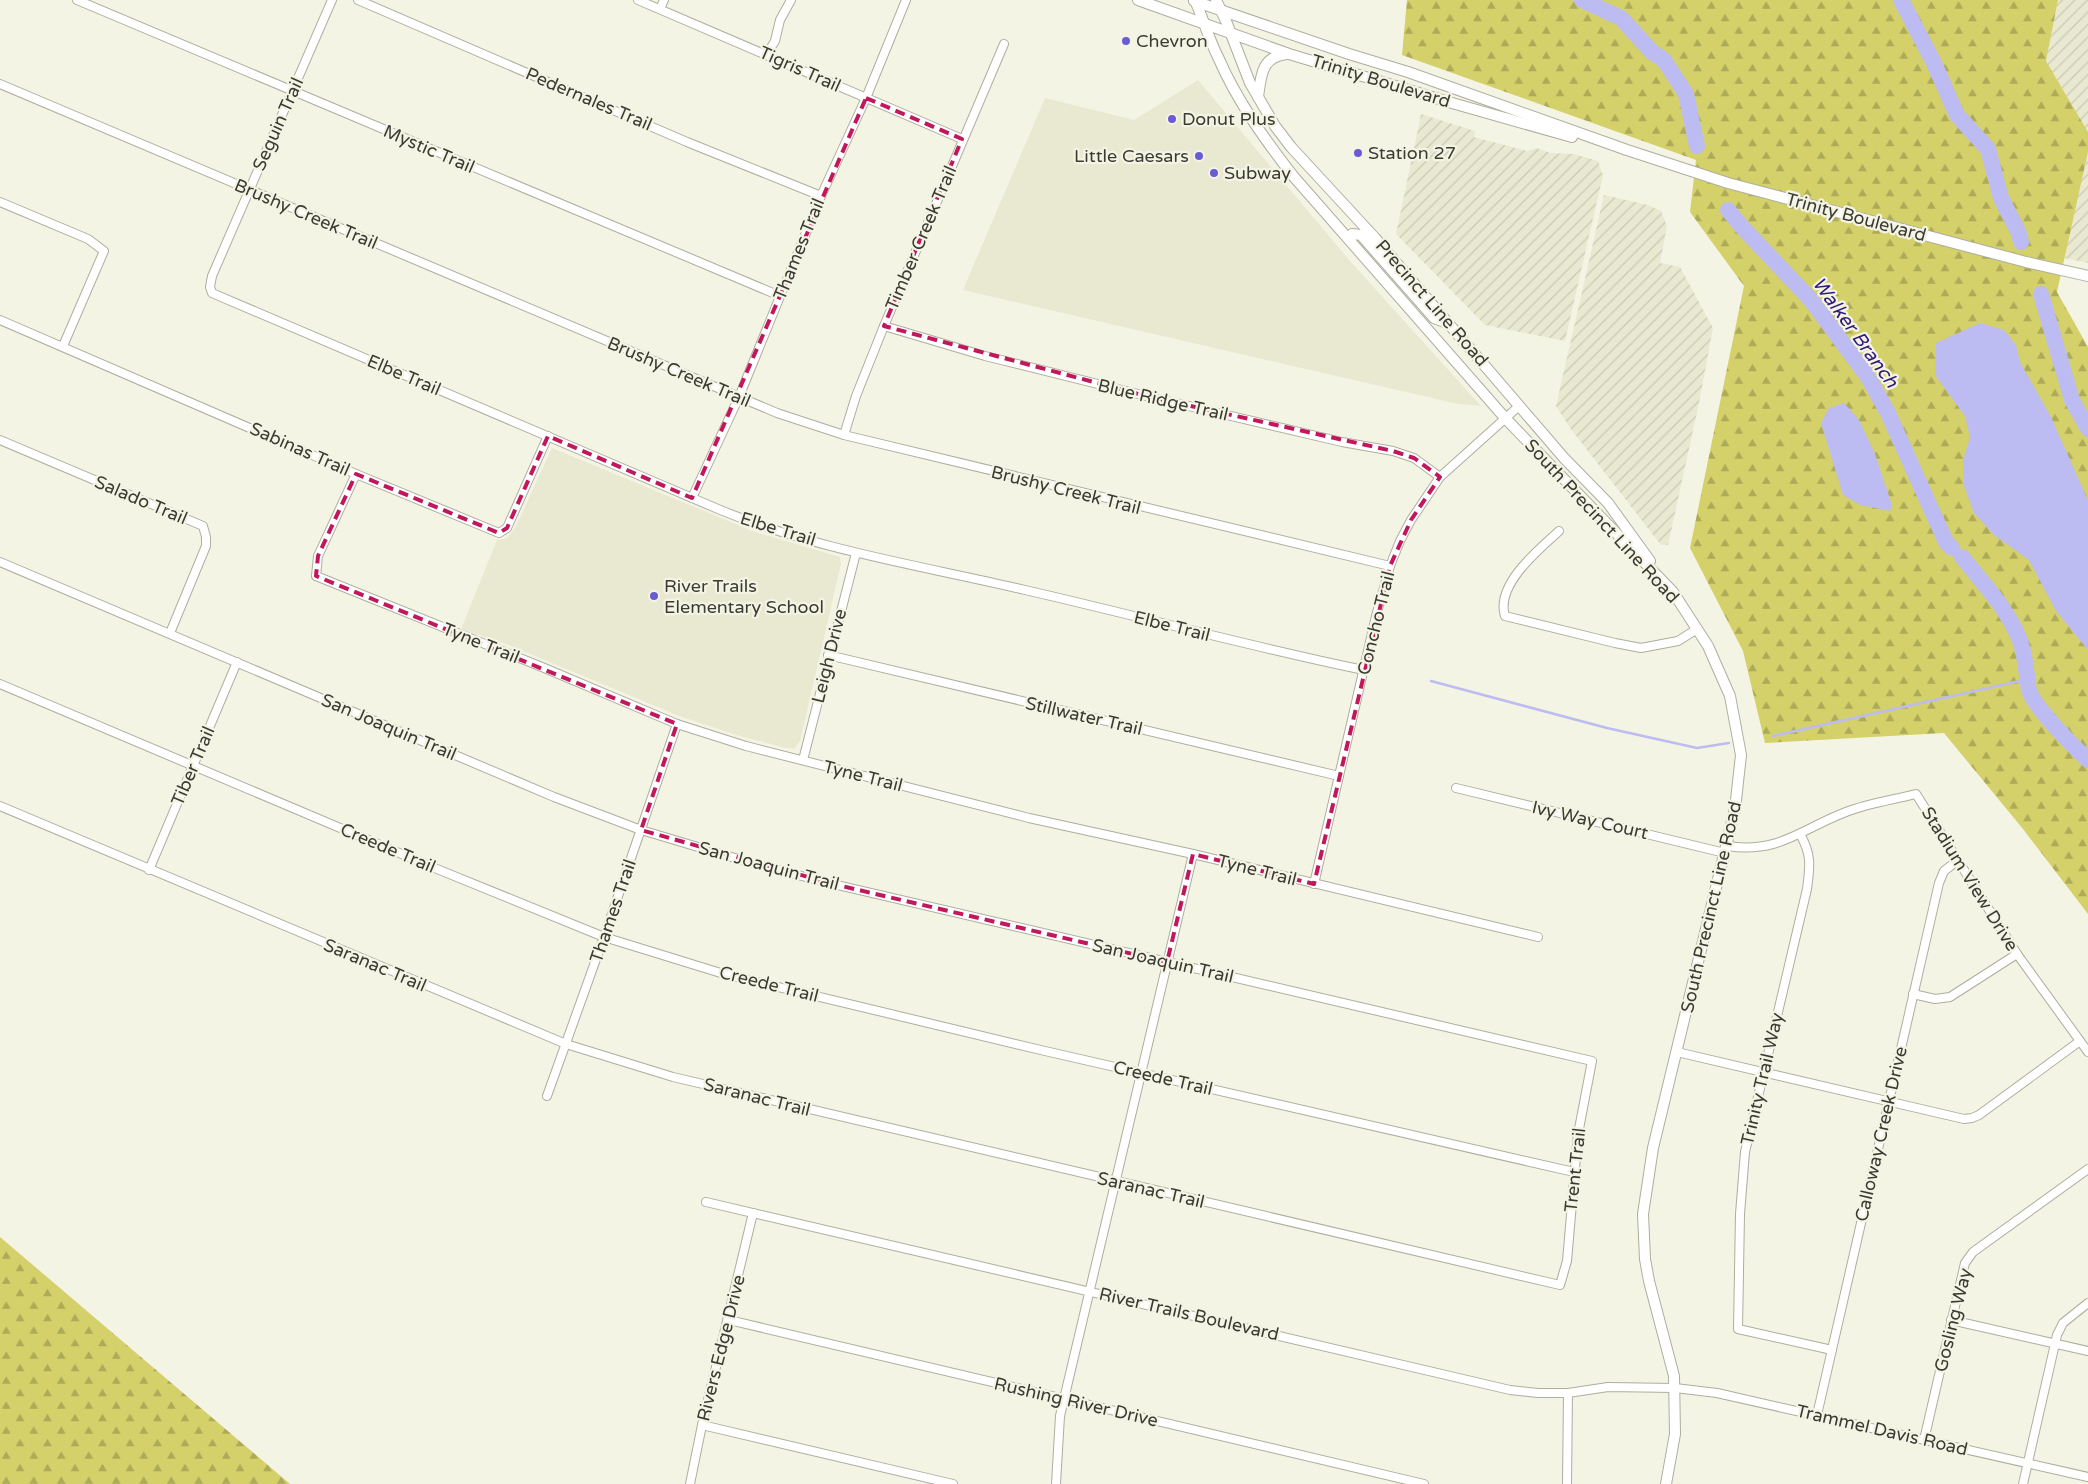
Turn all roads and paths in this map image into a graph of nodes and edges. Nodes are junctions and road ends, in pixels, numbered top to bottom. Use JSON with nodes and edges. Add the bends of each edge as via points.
{"nodes":[{"id":1,"x":78,"y":0,"type":"edge"},
{"id":2,"x":332,"y":0,"type":"edge"},
{"id":3,"x":358,"y":0,"type":"edge"},
{"id":4,"x":638,"y":0,"type":"edge"},
{"id":5,"x":664,"y":0,"type":"edge"},
{"id":6,"x":791,"y":0,"type":"edge"},
{"id":7,"x":906,"y":0,"type":"edge"},
{"id":8,"x":1138,"y":0,"type":"edge"},
{"id":9,"x":1194,"y":0,"type":"edge"},
{"id":10,"x":1216,"y":0,"type":"edge"},
{"id":11,"x":660,"y":9,"type":"junction"},
{"id":12,"x":1220,"y":11,"type":"junction"},
{"id":13,"x":1206,"y":25,"type":"junction"},
{"id":14,"x":1232,"y":35,"type":"junction"},
{"id":15,"x":1004,"y":44,"type":"dead end"},
{"id":16,"x":767,"y":54,"type":"junction"},
{"id":17,"x":1289,"y":54,"type":"junction"},
{"id":18,"x":0,"y":84,"type":"edge"},
{"id":19,"x":293,"y":91,"type":"junction"},
{"id":20,"x":1258,"y":97,"type":"junction"},
{"id":21,"x":866,"y":98,"type":"junction"},
{"id":22,"x":962,"y":139,"type":"junction"},
{"id":23,"x":1626,"y":150,"type":"junction"},
{"id":24,"x":249,"y":190,"type":"junction"},
{"id":25,"x":821,"y":196,"type":"junction"},
{"id":26,"x":0,"y":202,"type":"edge"},
{"id":27,"x":1343,"y":202,"type":"junction"},
{"id":28,"x":1326,"y":213,"type":"junction"},
{"id":29,"x":1348,"y":238,"type":"junction"},
{"id":30,"x":2088,"y":276,"type":"edge"},
{"id":31,"x":780,"y":296,"type":"junction"},
{"id":32,"x":222,"y":298,"type":"joint"},
{"id":33,"x":0,"y":320,"type":"edge"},
{"id":34,"x":1450,"y":324,"type":"junction"},
{"id":35,"x":884,"y":326,"type":"junction"},
{"id":36,"x":63,"y":346,"type":"junction"},
{"id":37,"x":739,"y":397,"type":"junction"},
{"id":38,"x":1519,"y":406,"type":"junction"},
{"id":39,"x":1506,"y":419,"type":"junction"},
{"id":40,"x":844,"y":435,"type":"junction"},
{"id":41,"x":548,"y":436,"type":"junction"},
{"id":42,"x":0,"y":440,"type":"edge"},
{"id":43,"x":356,"y":474,"type":"junction"},
{"id":44,"x":1440,"y":477,"type":"junction"},
{"id":45,"x":692,"y":498,"type":"junction"},
{"id":46,"x":1559,"y":531,"type":"dead end"},
{"id":47,"x":856,"y":552,"type":"junction"},
{"id":48,"x":0,"y":562,"type":"edge"},
{"id":49,"x":1390,"y":566,"type":"junction"},
{"id":50,"x":1673,"y":592,"type":"junction"},
{"id":51,"x":1697,"y":629,"type":"junction"},
{"id":52,"x":170,"y":633,"type":"junction"},
{"id":53,"x":828,"y":655,"type":"junction"},
{"id":54,"x":237,"y":662,"type":"junction"},
{"id":55,"x":1364,"y":670,"type":"junction"},
{"id":56,"x":0,"y":684,"type":"edge"},
{"id":57,"x":676,"y":724,"type":"junction"},
{"id":58,"x":803,"y":760,"type":"junction"},
{"id":59,"x":193,"y":765,"type":"junction"},
{"id":60,"x":1339,"y":776,"type":"junction"},
{"id":61,"x":1456,"y":788,"type":"dead end"},
{"id":62,"x":0,"y":806,"type":"edge"},
{"id":63,"x":641,"y":830,"type":"junction"},
{"id":64,"x":1800,"y":834,"type":"junction"},
{"id":65,"x":1726,"y":849,"type":"junction"},
{"id":66,"x":1193,"y":854,"type":"junction"},
{"id":67,"x":1958,"y":861,"type":"junction"},
{"id":68,"x":149,"y":870,"type":"junction"},
{"id":69,"x":1314,"y":884,"type":"junction"},
{"id":70,"x":604,"y":937,"type":"junction"},
{"id":71,"x":1538,"y":937,"type":"dead end"},
{"id":72,"x":2017,"y":954,"type":"junction"},
{"id":73,"x":1167,"y":962,"type":"junction"},
{"id":74,"x":1913,"y":994,"type":"junction"},
{"id":75,"x":2080,"y":1041,"type":"junction"},
{"id":76,"x":566,"y":1044,"type":"junction"},
{"id":77,"x":1677,"y":1052,"type":"junction"},
{"id":78,"x":2088,"y":1052,"type":"edge"},
{"id":79,"x":1574,"y":1057,"type":"joint"},
{"id":80,"x":1763,"y":1072,"type":"junction"},
{"id":81,"x":1141,"y":1073,"type":"junction"},
{"id":82,"x":547,"y":1096,"type":"dead end"},
{"id":83,"x":1889,"y":1101,"type":"junction"},
{"id":84,"x":2088,"y":1169,"type":"edge"},
{"id":85,"x":1574,"y":1172,"type":"junction"},
{"id":86,"x":1116,"y":1182,"type":"junction"},
{"id":87,"x":706,"y":1202,"type":"dead end"},
{"id":88,"x":753,"y":1213,"type":"junction"},
{"id":89,"x":1547,"y":1282,"type":"joint"},
{"id":90,"x":1090,"y":1291,"type":"junction"},
{"id":91,"x":2088,"y":1303,"type":"edge"},
{"id":92,"x":729,"y":1320,"type":"junction"},
{"id":93,"x":1951,"y":1320,"type":"junction"},
{"id":94,"x":2055,"y":1343,"type":"junction"},
{"id":95,"x":1832,"y":1350,"type":"junction"},
{"id":96,"x":2088,"y":1350,"type":"edge"},
{"id":97,"x":1675,"y":1388,"type":"junction"},
{"id":98,"x":1568,"y":1393,"type":"junction"},
{"id":99,"x":1064,"y":1400,"type":"junction"},
{"id":100,"x":1817,"y":1415,"type":"junction"},
{"id":101,"x":702,"y":1425,"type":"junction"},
{"id":102,"x":1924,"y":1440,"type":"junction"},
{"id":103,"x":2027,"y":1464,"type":"junction"},
{"id":104,"x":2088,"y":1477,"type":"edge"},
{"id":105,"x":690,"y":1484,"type":"edge"},
{"id":106,"x":953,"y":1484,"type":"edge"},
{"id":107,"x":1056,"y":1484,"type":"edge"},
{"id":108,"x":1424,"y":1484,"type":"edge"},
{"id":109,"x":1567,"y":1484,"type":"edge"},
{"id":110,"x":1666,"y":1484,"type":"edge"},
{"id":111,"x":2023,"y":1484,"type":"edge"}],
"edges":[{"from":1,"to":19,"type":"street","name":"Mystic Trail"},
{"from":2,"to":19,"type":"street","name":"Seguin Trail"},
{"from":3,"to":25,"type":"street","name":"Pedernales Trail","via":[[687,142]]},
{"from":4,"to":11,"type":"street","name":"Tigris Trail"},
{"from":5,"to":11,"type":"street"},
{"from":6,"to":16,"type":"street"},
{"from":7,"to":21,"type":"street","name":"Thames Trail"},
{"from":8,"to":13,"type":"main road","name":"Trinity Boulevard"},
{"from":9,"to":12,"type":"main road","name":"Trinity Boulevard"},
{"from":9,"to":13,"type":"main road","name":"South Precinct Line Road"},
{"from":10,"to":12,"type":"main road","name":"Precinct Line Road"},
{"from":11,"to":16,"type":"street","name":"Tigris Trail"},
{"from":12,"to":14,"type":"main road","name":"Precinct Line Road"},
{"from":12,"to":23,"type":"main road","name":"Trinity Boulevard","via":[[1408,72]]},
{"from":13,"to":14,"type":"main road","name":"Trinity Boulevard"},
{"from":13,"to":28,"type":"main road","name":"South Precinct Line Road","via":[[1217,57],[1242,104],[1276,154]]},
{"from":14,"to":17,"type":"main road","name":"Trinity Boulevard"},
{"from":14,"to":20,"type":"main road","name":"Precinct Line Road"},
{"from":15,"to":22,"type":"street","name":"Timber Creek Trail"},
{"from":16,"to":21,"type":"street","name":"Tigris Trail"},
{"from":17,"to":20,"type":"main road","via":[[1277,55],[1268,61],[1260,78]]},
{"from":17,"to":23,"type":"main road","name":"Trinity Boulevard","via":[[1528,125]]},
{"from":18,"to":24,"type":"street","name":"Brushy Creek Trail"},
{"from":19,"to":24,"type":"street","name":"Seguin Trail"},
{"from":19,"to":31,"type":"street","name":"Mystic Trail"},
{"from":20,"to":27,"type":"main road","name":"Precinct Line Road","via":[[1291,147]]},
{"from":21,"to":22,"type":"street","name":"Tigris Trail"},
{"from":21,"to":25,"type":"street","name":"Thames Trail"},
{"from":22,"to":35,"type":"street","name":"Timber Creek Trail"},
{"from":23,"to":30,"type":"main road","name":"Trinity Boulevard","via":[[1738,185]]},
{"from":24,"to":32,"type":"street","name":"Seguin Trail","via":[[212,276],[212,293]]},
{"from":24,"to":37,"type":"street","name":"Brushy Creek Trail"},
{"from":25,"to":31,"type":"street","name":"Thames Trail"},
{"from":26,"to":36,"type":"street","via":[[88,240],[104,251]]},
{"from":27,"to":28,"type":"main road"},
{"from":27,"to":34,"type":"main road","name":"Precinct Line Road"},
{"from":28,"to":29,"type":"main road","name":"South Precinct Line Road"},
{"from":29,"to":34,"type":"main road","via":[[1352,234],[1360,235],[1434,318]]},
{"from":29,"to":39,"type":"main road","name":"South Precinct Line Road"},
{"from":31,"to":37,"type":"street","name":"Thames Trail"},
{"from":32,"to":41,"type":"street","name":"Elbe Trail"},
{"from":33,"to":36,"type":"street","name":"Sabinas Trail"},
{"from":34,"to":38,"type":"main road","name":"Precinct Line Road"},
{"from":35,"to":40,"type":"street","name":"Timber Creek Trail"},
{"from":35,"to":44,"type":"street","name":"Blue Ridge Trail","via":[[985,356],[1146,396],[1393,452],[1414,458]]},
{"from":36,"to":43,"type":"street","name":"Sabinas Trail"},
{"from":37,"to":40,"type":"street","name":"Brushy Creek Trail"},
{"from":37,"to":45,"type":"street","name":"Thames Trail"},
{"from":38,"to":39,"type":"street","name":"Concho Trail"},
{"from":38,"to":50,"type":"main road","name":"Precinct Line Road","via":[[1608,503]]},
{"from":39,"to":44,"type":"street","name":"Concho Trail"},
{"from":39,"to":50,"type":"main road","name":"South Precinct Line Road"},
{"from":40,"to":49,"type":"street","name":"Brushy Creek Trail"},
{"from":41,"to":43,"type":"street","name":"Sabinas Trail","via":[[507,528],[498,533]]},
{"from":41,"to":45,"type":"street","name":"Elbe Trail"},
{"from":42,"to":52,"type":"street","name":"Salado Trail","via":[[203,526],[206,546]]},
{"from":43,"to":57,"type":"street","name":"Tyne Trail","via":[[318,556],[316,576]]},
{"from":44,"to":49,"type":"street","name":"Concho Trail","via":[[1411,520]]},
{"from":45,"to":47,"type":"street","name":"Elbe Trail","via":[[761,525]]},
{"from":46,"to":51,"type":"street","via":[[1533,554],[1515,576],[1505,596],[1505,616],[1642,648],[1678,641]]},
{"from":47,"to":53,"type":"street","name":"Leigh Drive"},
{"from":47,"to":55,"type":"street","name":"Elbe Trail"},
{"from":48,"to":52,"type":"street","name":"San Joaquin Trail"},
{"from":49,"to":55,"type":"street","name":"Concho Trail"},
{"from":50,"to":51,"type":"main road","name":"South Precinct Line Road"},
{"from":51,"to":65,"type":"main road","name":"South Precinct Line Road","via":[[1716,661],[1730,696],[1741,755]]},
{"from":52,"to":54,"type":"street","name":"San Joaquin Trail"},
{"from":53,"to":58,"type":"street","name":"Leigh Drive"},
{"from":53,"to":60,"type":"street","name":"Stillwater Trail"},
{"from":54,"to":59,"type":"street","name":"Tiber Trail"},
{"from":54,"to":63,"type":"street","name":"San Joaquin Trail","via":[[545,793]]},
{"from":55,"to":60,"type":"street","name":"Concho Trail"},
{"from":56,"to":59,"type":"street","name":"Creede Trail"},
{"from":57,"to":58,"type":"street","name":"Tyne Trail"},
{"from":57,"to":63,"type":"street","name":"Thames Trail"},
{"from":58,"to":66,"type":"street","name":"Tyne Trail","via":[[1029,818]]},
{"from":59,"to":68,"type":"street","name":"Tiber Trail"},
{"from":59,"to":70,"type":"street","name":"Creede Trail"},
{"from":60,"to":69,"type":"street","name":"Concho Trail"},
{"from":61,"to":65,"type":"street","name":"Ivy Way Court"},
{"from":62,"to":68,"type":"street","name":"Saranac Trail"},
{"from":63,"to":70,"type":"street","name":"Thames Trail"},
{"from":63,"to":73,"type":"street","name":"San Joaquin Trail","via":[[833,884]]},
{"from":64,"to":65,"type":"street","name":"Stadium View Drive","via":[[1769,846]]},
{"from":64,"to":67,"type":"street","name":"Stadium View Drive","via":[[1844,812],[1916,794]]},
{"from":64,"to":80,"type":"street","name":"Trinity Trail Way","via":[[1811,860],[1807,889]]},
{"from":65,"to":77,"type":"main road","name":"South Precinct Line Road"},
{"from":66,"to":69,"type":"street","name":"Tyne Trail"},
{"from":66,"to":73,"type":"street"},
{"from":67,"to":72,"type":"street","name":"Stadium View Drive"},
{"from":67,"to":74,"type":"street","name":"Calloway Creek Drive","via":[[1944,871],[1939,883]]},
{"from":68,"to":76,"type":"street","name":"Saranac Trail"},
{"from":69,"to":71,"type":"street","name":"Tyne Trail"},
{"from":70,"to":76,"type":"street","name":"Thames Trail"},
{"from":70,"to":81,"type":"street","name":"Creede Trail","via":[[724,974]]},
{"from":72,"to":74,"type":"street","via":[[1950,997],[1935,999]]},
{"from":72,"to":75,"type":"street","name":"Stadium View Drive"},
{"from":73,"to":79,"type":"street","name":"San Joaquin Trail"},
{"from":73,"to":81,"type":"street"},
{"from":74,"to":83,"type":"street","name":"Calloway Creek Drive"},
{"from":75,"to":78,"type":"street","name":"Stadium View Drive"},
{"from":75,"to":83,"type":"street","via":[[1972,1118]]},
{"from":76,"to":82,"type":"street","name":"Thames Trail"},
{"from":76,"to":86,"type":"street","name":"Saranac Trail","via":[[673,1077]]},
{"from":77,"to":80,"type":"street"},
{"from":77,"to":97,"type":"main road","name":"South Precinct Line Road","via":[[1653,1148],[1643,1214],[1645,1259]]},
{"from":79,"to":85,"type":"street","name":"Trent Trail","via":[[1592,1061]]},
{"from":80,"to":83,"type":"street"},
{"from":80,"to":95,"type":"street","name":"Trinity Trail Way","via":[[1745,1152],[1738,1329]]},
{"from":81,"to":85,"type":"street","name":"Creede Trail"},
{"from":81,"to":86,"type":"street"},
{"from":83,"to":95,"type":"street","name":"Calloway Creek Drive"},
{"from":84,"to":93,"type":"street","name":"Gosling Way","via":[[1972,1252],[1963,1269]]},
{"from":85,"to":89,"type":"street","name":"Trent Trail","via":[[1567,1261],[1560,1285]]},
{"from":86,"to":89,"type":"street","name":"Saranac Trail"},
{"from":86,"to":90,"type":"street"},
{"from":87,"to":88,"type":"street","name":"River Trails Boulevard"},
{"from":88,"to":90,"type":"street","name":"River Trails Boulevard"},
{"from":88,"to":92,"type":"street","name":"Rivers Edge Drive"},
{"from":90,"to":98,"type":"street","name":"River Trails Boulevard","via":[[1510,1390]]},
{"from":90,"to":99,"type":"street"},
{"from":91,"to":94,"type":"street","via":[[2063,1323]]},
{"from":92,"to":99,"type":"street","name":"Rushing River Drive"},
{"from":92,"to":101,"type":"street","name":"Rivers Edge Drive"},
{"from":93,"to":94,"type":"street"},
{"from":93,"to":102,"type":"street","name":"Gosling Way"},
{"from":94,"to":96,"type":"street"},
{"from":94,"to":103,"type":"street"},
{"from":95,"to":100,"type":"street","name":"Calloway Creek Drive"},
{"from":97,"to":98,"type":"street","name":"River Trails Boulevard","via":[[1608,1387]]},
{"from":97,"to":100,"type":"street","name":"Trammel Davis Road","via":[[1717,1392]]},
{"from":97,"to":110,"type":"main road","name":"South Precinct Line Road","via":[[1675,1434]]},
{"from":98,"to":109,"type":"street"},
{"from":99,"to":107,"type":"street","via":[[1058,1431]]},
{"from":99,"to":108,"type":"street","name":"Rushing River Drive"},
{"from":100,"to":102,"type":"street","name":"Trammel Davis Road"},
{"from":101,"to":105,"type":"street","name":"Rivers Edge Drive"},
{"from":101,"to":106,"type":"street"},
{"from":102,"to":103,"type":"street","name":"Trammel Davis Road"},
{"from":103,"to":104,"type":"street","name":"Trammel Davis Road"},
{"from":103,"to":111,"type":"street"}]}
